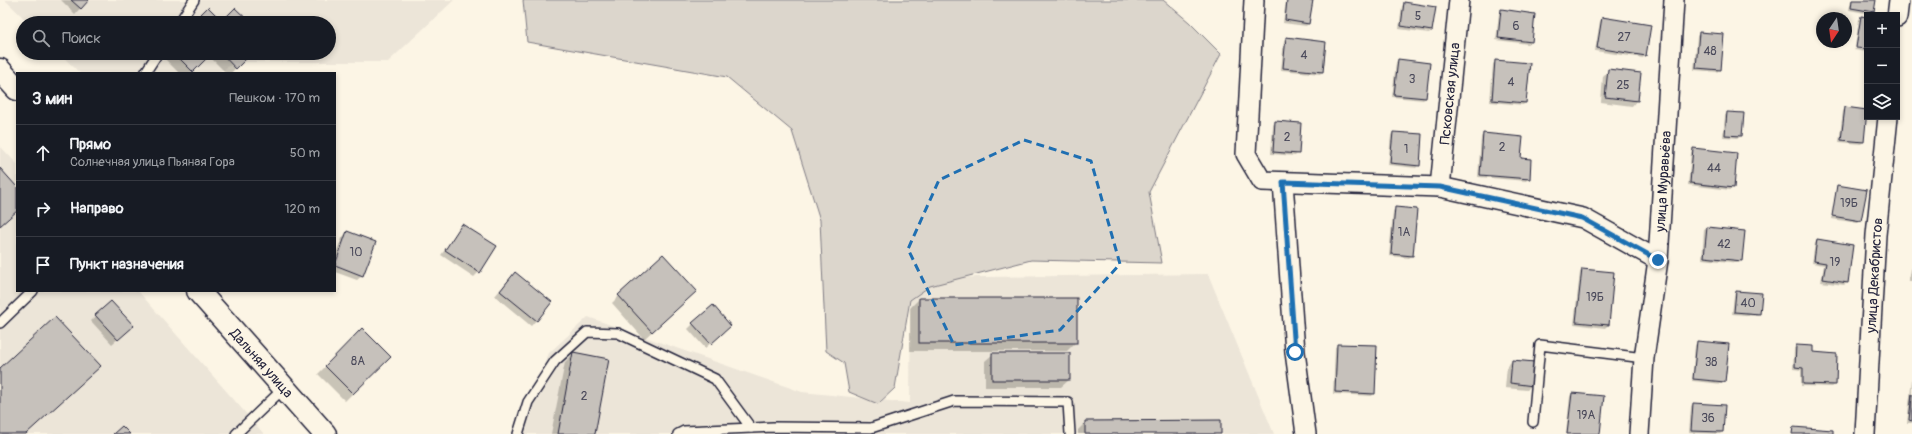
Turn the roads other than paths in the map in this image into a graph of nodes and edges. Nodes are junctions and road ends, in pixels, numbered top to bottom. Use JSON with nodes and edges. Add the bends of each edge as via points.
{"nodes":[{"id":1,"x":194,"y":0,"type":"edge"},
{"id":2,"x":1254,"y":0,"type":"edge"},
{"id":3,"x":1459,"y":0,"type":"edge"},
{"id":4,"x":1674,"y":0,"type":"edge"},
{"id":5,"x":1899,"y":0,"type":"edge"},
{"id":6,"x":1898,"y":12,"type":"edge"},
{"id":7,"x":184,"y":16,"type":"edge"},
{"id":8,"x":153,"y":60,"type":"edge"},
{"id":9,"x":0,"y":70,"type":"edge"},
{"id":10,"x":146,"y":72,"type":"edge"},
{"id":11,"x":16,"y":88,"type":"edge"},
{"id":12,"x":1888,"y":120,"type":"edge"},
{"id":13,"x":1283,"y":182,"type":"junction"},
{"id":14,"x":1440,"y":187,"type":"junction"},
{"id":15,"x":1658,"y":260,"type":"junction"},
{"id":16,"x":32,"y":292,"type":"edge"},
{"id":17,"x":199,"y":292,"type":"edge"},
{"id":18,"x":0,"y":322,"type":"edge"},
{"id":19,"x":1644,"y":358,"type":"junction"},
{"id":20,"x":284,"y":388,"type":"junction"},
{"id":21,"x":1533,"y":422,"type":"dead end"},
{"id":22,"x":751,"y":428,"type":"junction"},
{"id":23,"x":236,"y":434,"type":"edge"},
{"id":24,"x":325,"y":434,"type":"edge"},
{"id":25,"x":518,"y":434,"type":"edge"},
{"id":26,"x":678,"y":434,"type":"edge"},
{"id":27,"x":1070,"y":434,"type":"edge"},
{"id":28,"x":1306,"y":434,"type":"edge"},
{"id":29,"x":1638,"y":434,"type":"edge"},
{"id":30,"x":1866,"y":434,"type":"edge"}],
"edges":[{"from":1,"to":7,"type":"lane"},
{"from":2,"to":13,"type":"street","via":[[1246,154],[1262,181]]},
{"from":3,"to":14,"type":"street","name":"Псковская улица"},
{"from":4,"to":15,"type":"street","name":"улица Муравьёва"},
{"from":5,"to":6,"type":"street"},
{"from":8,"to":10,"type":"lane"},
{"from":9,"to":11,"type":"main road"},
{"from":12,"to":30,"type":"street","name":"улица Декабристов","via":[[1876,235]]},
{"from":13,"to":14,"type":"street"},
{"from":13,"to":28,"type":"street","via":[[1295,352]]},
{"from":14,"to":15,"type":"street","via":[[1582,218]]},
{"from":15,"to":19,"type":"street","name":"улица Муравьёва"},
{"from":16,"to":18,"type":"lane"},
{"from":17,"to":20,"type":"main road","name":"Дальняя улица"},
{"from":19,"to":21,"type":"lane","via":[[1540,344]]},
{"from":19,"to":29,"type":"street","name":"улица Муравьёва"},
{"from":20,"to":23,"type":"lane"},
{"from":20,"to":24,"type":"main road","name":"Дальняя улица"},
{"from":22,"to":25,"type":"lane","via":[[715,378],[618,333],[587,332],[555,361],[528,402]]},
{"from":22,"to":26,"type":"lane","via":[[684,431]]},
{"from":22,"to":27,"type":"lane","via":[[871,428],[954,401],[1068,402]]}]}
